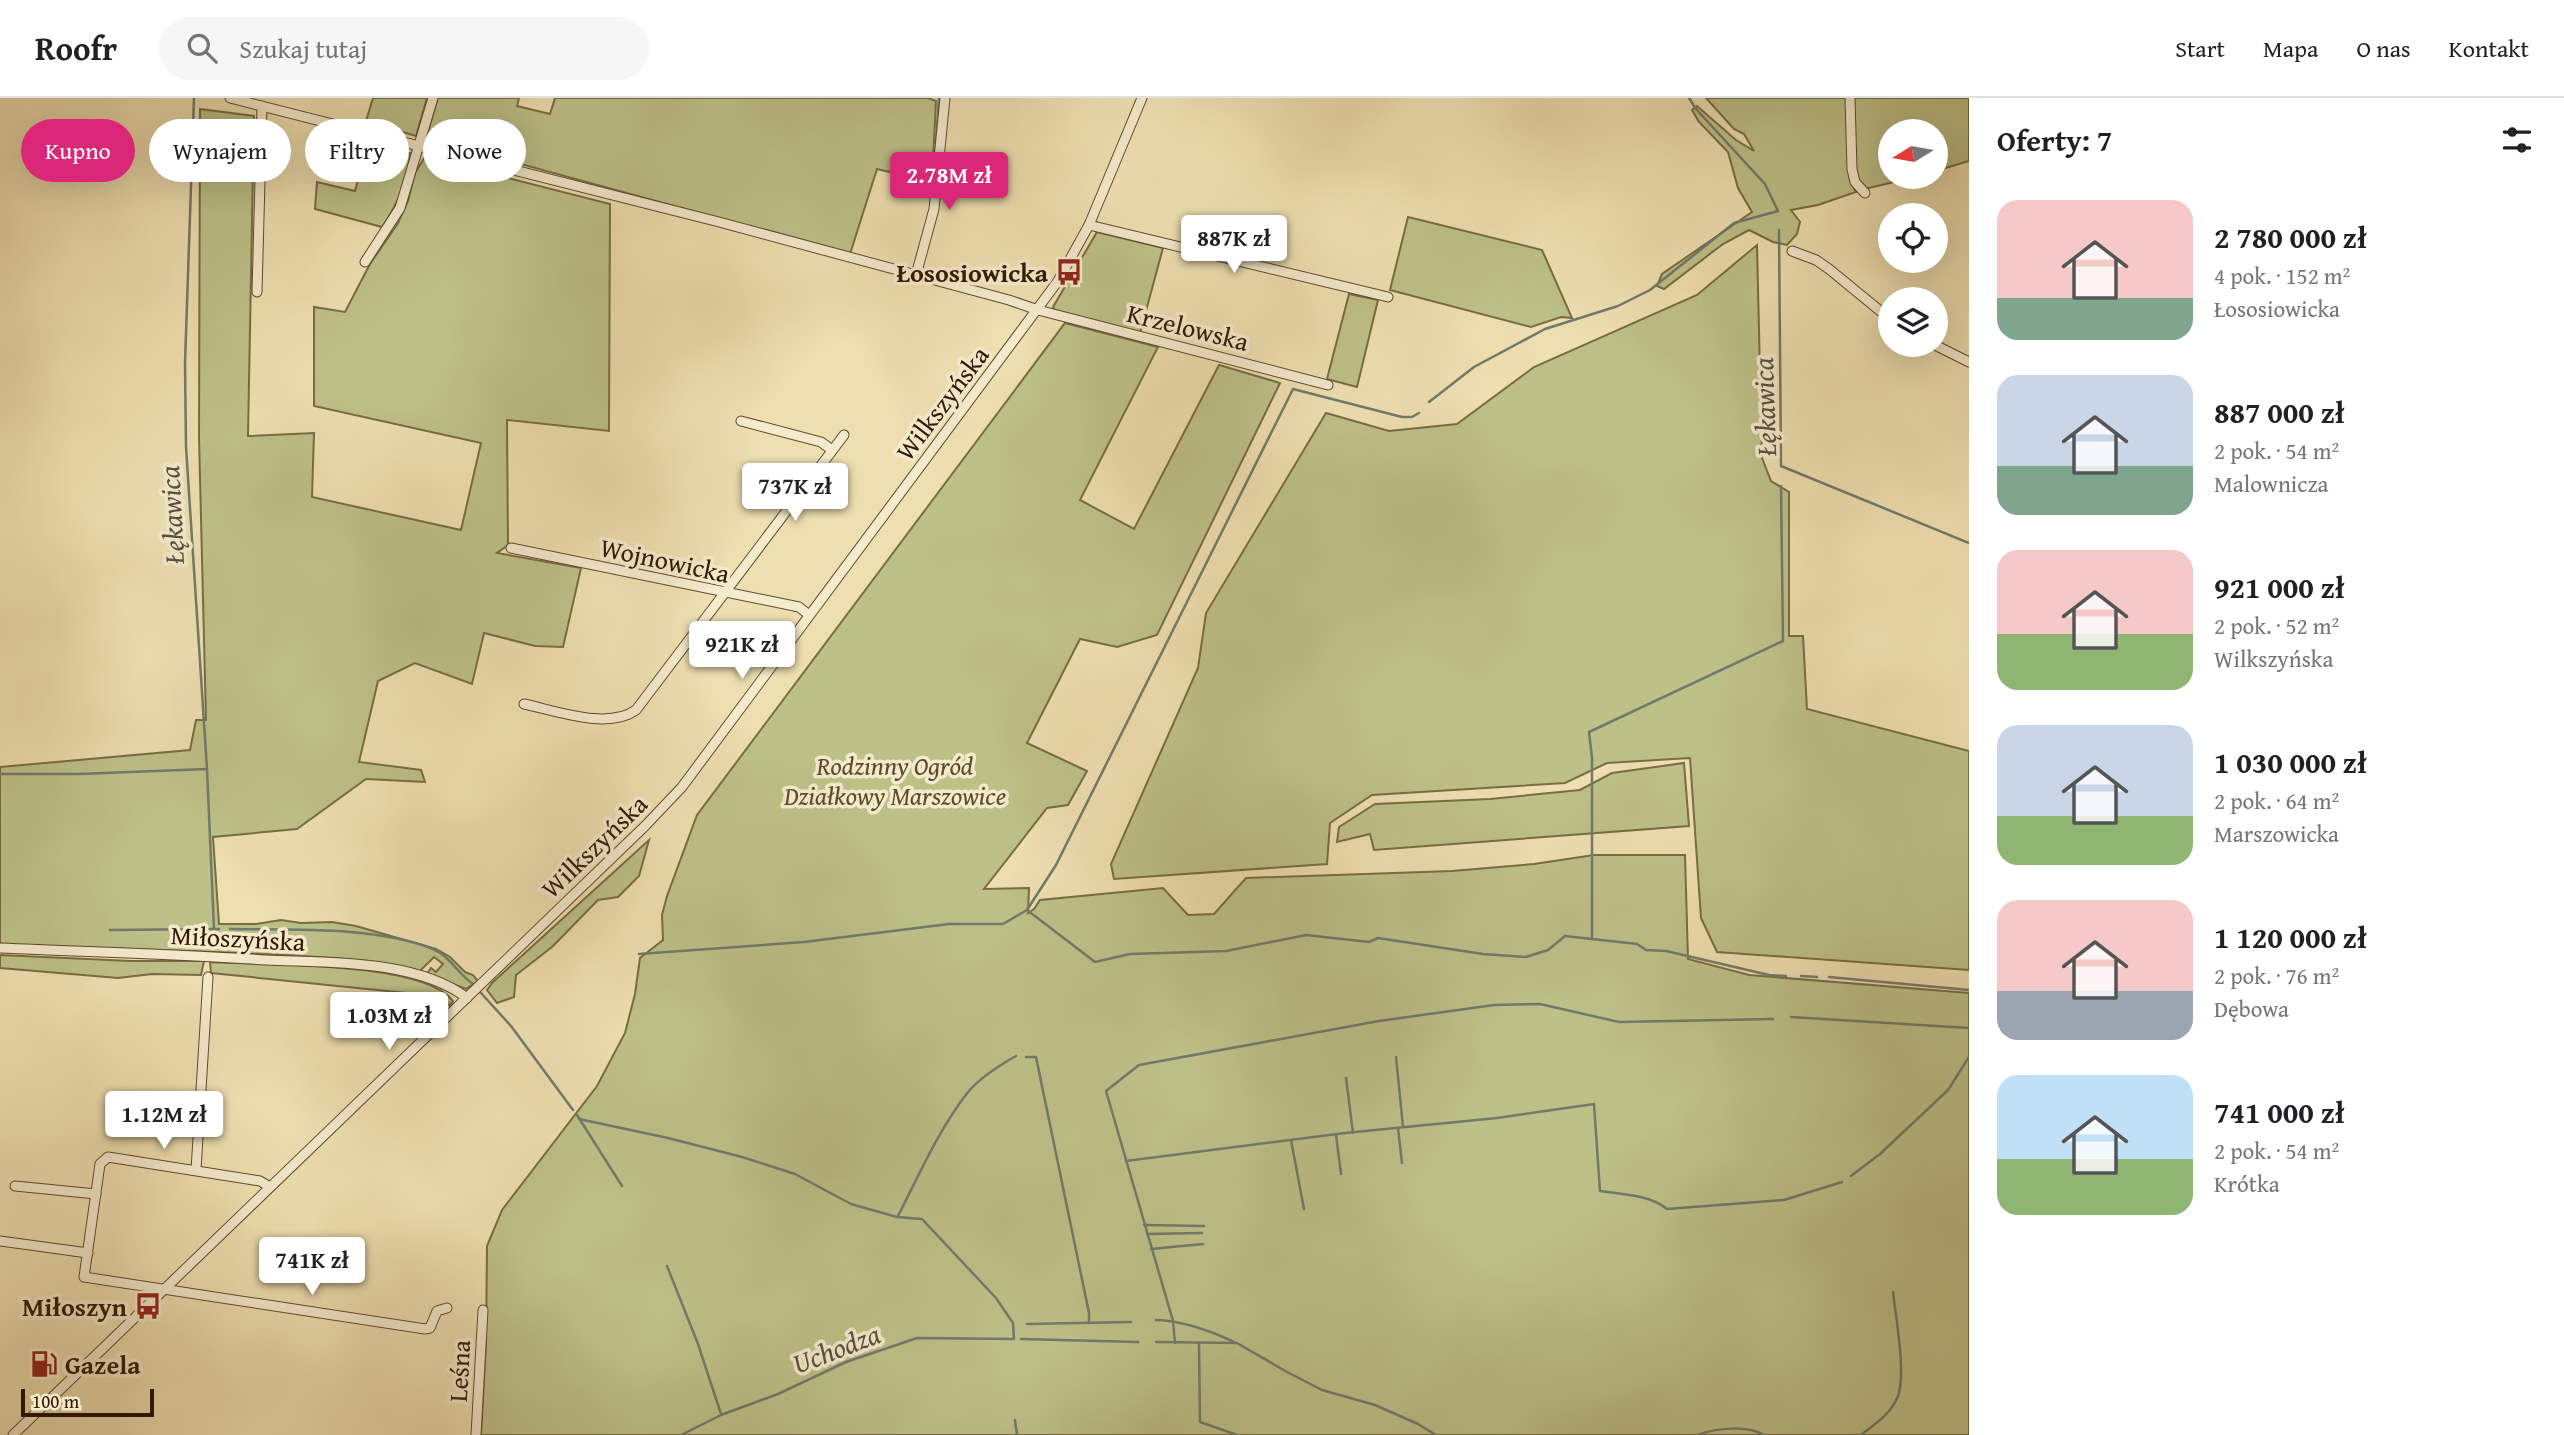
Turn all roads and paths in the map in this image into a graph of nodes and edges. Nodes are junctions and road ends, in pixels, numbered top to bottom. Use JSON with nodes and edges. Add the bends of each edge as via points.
{"nodes":[{"id":1,"x":230,"y":98,"type":"edge"},
{"id":2,"x":433,"y":98,"type":"edge"},
{"id":3,"x":946,"y":98,"type":"edge"},
{"id":4,"x":1142,"y":98,"type":"edge"},
{"id":5,"x":1850,"y":98,"type":"edge"},
{"id":6,"x":262,"y":106,"type":"junction"},
{"id":7,"x":418,"y":145,"type":"junction"},
{"id":8,"x":1865,"y":192,"type":"dead end"},
{"id":9,"x":1089,"y":225,"type":"junction"},
{"id":10,"x":1792,"y":251,"type":"dead end"},
{"id":11,"x":365,"y":262,"type":"dead end"},
{"id":12,"x":916,"y":275,"type":"junction"},
{"id":13,"x":257,"y":292,"type":"dead end"},
{"id":14,"x":1388,"y":297,"type":"dead end"},
{"id":15,"x":1878,"y":309,"type":"edge"},
{"id":16,"x":1038,"y":310,"type":"junction"},
{"id":17,"x":1948,"y":352,"type":"edge"},
{"id":18,"x":1969,"y":362,"type":"edge"},
{"id":19,"x":1328,"y":385,"type":"dead end"},
{"id":20,"x":741,"y":421,"type":"dead end"},
{"id":21,"x":844,"y":435,"type":"dead end"},
{"id":22,"x":832,"y":450,"type":"junction"},
{"id":23,"x":511,"y":548,"type":"dead end"},
{"id":24,"x":723,"y":593,"type":"junction"},
{"id":25,"x":809,"y":615,"type":"junction"},
{"id":26,"x":524,"y":704,"type":"dead end"},
{"id":27,"x":0,"y":948,"type":"edge"},
{"id":28,"x":208,"y":977,"type":"dead end"},
{"id":29,"x":467,"y":998,"type":"junction"},
{"id":30,"x":196,"y":1170,"type":"junction"},
{"id":31,"x":15,"y":1186,"type":"dead end"},
{"id":32,"x":270,"y":1187,"type":"junction"},
{"id":33,"x":96,"y":1194,"type":"junction"},
{"id":34,"x":0,"y":1241,"type":"edge"},
{"id":35,"x":88,"y":1254,"type":"junction"},
{"id":36,"x":164,"y":1290,"type":"junction"},
{"id":37,"x":447,"y":1308,"type":"dead end"},
{"id":38,"x":483,"y":1310,"type":"dead end"},
{"id":39,"x":13,"y":1435,"type":"edge"},
{"id":40,"x":476,"y":1435,"type":"edge"}],
"edges":[{"from":1,"to":6,"type":"street","name":"Krzelowska"},
{"from":2,"to":7,"type":"street"},
{"from":3,"to":12,"type":"street","via":[[934,209]]},
{"from":4,"to":9,"type":"street","name":"Wilkszyńska"},
{"from":5,"to":8,"type":"street","via":[[1852,169],[1855,182]]},
{"from":6,"to":7,"type":"street","name":"Krzelowska"},
{"from":6,"to":13,"type":"street"},
{"from":7,"to":11,"type":"street","via":[[400,208]]},
{"from":7,"to":12,"type":"street","name":"Krzelowska"},
{"from":9,"to":14,"type":"street"},
{"from":9,"to":16,"type":"street","name":"Wilkszyńska"},
{"from":10,"to":15,"type":"street","via":[[1816,260]]},
{"from":12,"to":16,"type":"street","name":"Krzelowska"},
{"from":16,"to":19,"type":"street","name":"Krzelowska"},
{"from":16,"to":25,"type":"street","name":"Wilkszyńska"},
{"from":17,"to":18,"type":"street"},
{"from":20,"to":22,"type":"street","via":[[821,442]]},
{"from":21,"to":22,"type":"street"},
{"from":22,"to":24,"type":"street"},
{"from":23,"to":24,"type":"street","name":"Wojnowicka"},
{"from":24,"to":25,"type":"street","name":"Wojnowicka","via":[[799,607]]},
{"from":24,"to":26,"type":"street","via":[[630,714],[601,720]]},
{"from":25,"to":29,"type":"street","name":"Wilkszyńska","via":[[682,787]]},
{"from":27,"to":29,"type":"street","name":"Miłoszyńska","via":[[371,966],[427,978]]},
{"from":28,"to":30,"type":"street"},
{"from":29,"to":32,"type":"street","name":"Wilkszyńska"},
{"from":30,"to":32,"type":"street","via":[[260,1181]]},
{"from":30,"to":33,"type":"street","via":[[108,1157],[100,1164]]},
{"from":31,"to":33,"type":"street"},
{"from":32,"to":36,"type":"street","name":"Wilkszyńska"},
{"from":33,"to":35,"type":"street"},
{"from":34,"to":35,"type":"street"},
{"from":35,"to":36,"type":"street","via":[[84,1277]]},
{"from":36,"to":37,"type":"street","via":[[425,1329],[430,1328],[437,1311]]},
{"from":36,"to":39,"type":"street","name":"Wilkszyńska"},
{"from":38,"to":40,"type":"street","name":"Leśna"}]}
